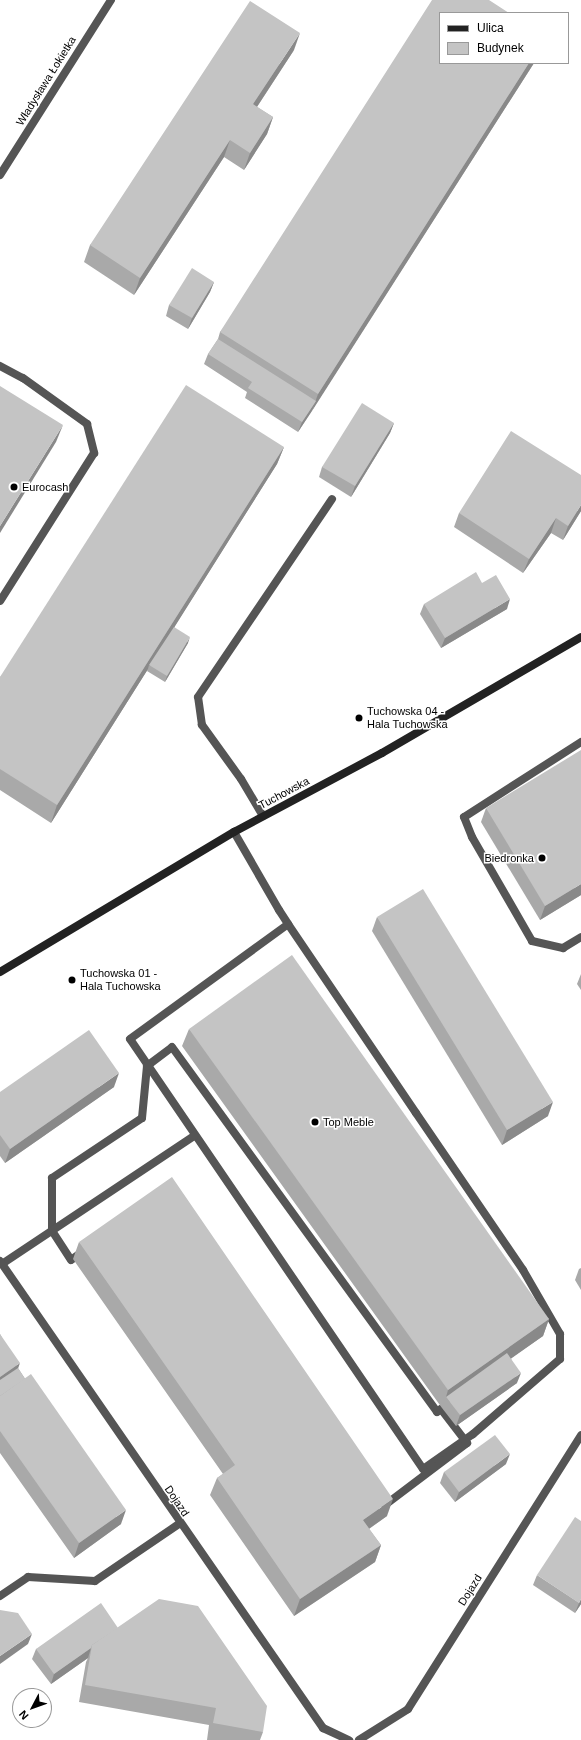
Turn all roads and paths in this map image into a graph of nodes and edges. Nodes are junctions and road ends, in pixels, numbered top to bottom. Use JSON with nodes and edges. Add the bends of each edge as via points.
{"nodes":[{"id":1,"x":111,"y":0,"type":"edge"},
{"id":2,"x":0,"y":174,"type":"edge"},
{"id":3,"x":0,"y":366,"type":"edge"},
{"id":4,"x":332,"y":499,"type":"dead end"},
{"id":5,"x":0,"y":601,"type":"edge"},
{"id":6,"x":581,"y":638,"type":"edge"},
{"id":7,"x":581,"y":742,"type":"edge"},
{"id":8,"x":263,"y":816,"type":"junction"},
{"id":9,"x":234,"y":832,"type":"junction"},
{"id":10,"x":288,"y":924,"type":"junction"},
{"id":11,"x":581,"y":937,"type":"edge"},
{"id":12,"x":0,"y":972,"type":"edge"},
{"id":13,"x":147,"y":1066,"type":"junction"},
{"id":14,"x":194,"y":1136,"type":"junction"},
{"id":15,"x":52,"y":1231,"type":"junction"},
{"id":16,"x":1,"y":1263,"type":"edge"},
{"id":17,"x":581,"y":1435,"type":"edge"},
{"id":18,"x":464,"y":1440,"type":"junction"},
{"id":19,"x":179,"y":1524,"type":"junction"},
{"id":20,"x":0,"y":1596,"type":"edge"},
{"id":21,"x":349,"y":1740,"type":"edge"},
{"id":22,"x":359,"y":1740,"type":"edge"}],
"edges":[{"from":1,"to":2,"type":"street","name":"Władysława Łokietka"},
{"from":3,"to":5,"type":"street","via":[[23,378],[87,424],[94,453]]},
{"from":4,"to":8,"type":"street","via":[[198,697],[202,725],[241,779]]},
{"from":6,"to":8,"type":"street","name":"Tuchowska","via":[[382,753]]},
{"from":7,"to":11,"type":"street","via":[[464,817],[472,837],[532,941],[563,948]]},
{"from":8,"to":9,"type":"street","name":"Tuchowska"},
{"from":9,"to":10,"type":"street"},
{"from":9,"to":12,"type":"street","name":"Tuchowska"},
{"from":10,"to":13,"type":"street","via":[[130,1039]]},
{"from":10,"to":18,"type":"street","via":[[523,1270],[560,1334],[560,1359],[537,1382]]},
{"from":13,"to":14,"type":"street"},
{"from":13,"to":15,"type":"street","via":[[142,1118],[52,1178]]},
{"from":13,"to":18,"type":"street","via":[[172,1048],[437,1412],[441,1409]]},
{"from":14,"to":15,"type":"street"},
{"from":14,"to":18,"type":"street","via":[[286,1266],[423,1469]]},
{"from":15,"to":16,"type":"street"},
{"from":15,"to":18,"type":"street","via":[[71,1260],[166,1191],[385,1505],[467,1443]]},
{"from":16,"to":19,"type":"street","name":"Dojazd"},
{"from":17,"to":22,"type":"street","name":"Dojazd","via":[[408,1709]]},
{"from":19,"to":20,"type":"street","via":[[94,1581],[28,1577]]},
{"from":19,"to":21,"type":"street","name":"Dojazd","via":[[323,1728]]}]}
